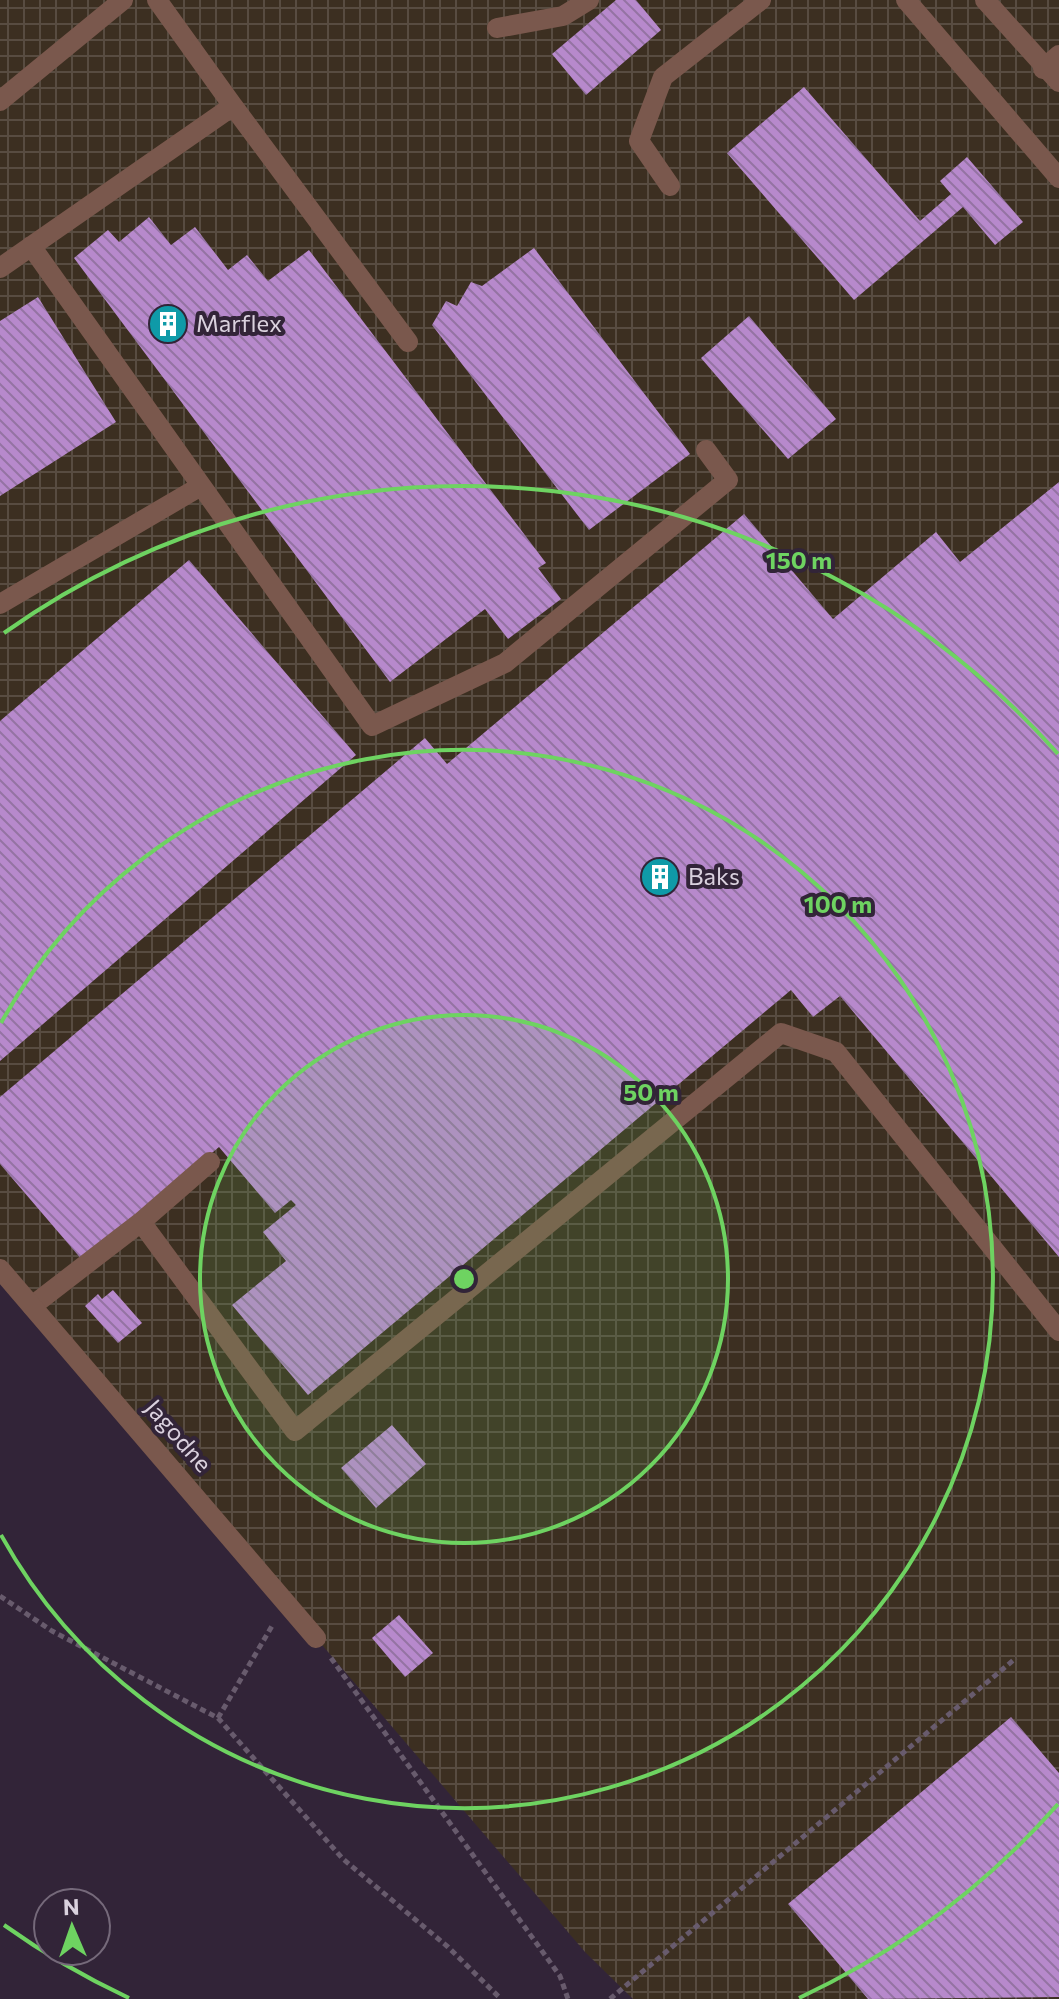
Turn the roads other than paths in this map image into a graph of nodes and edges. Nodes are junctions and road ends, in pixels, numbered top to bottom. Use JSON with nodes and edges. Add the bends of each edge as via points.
{"nodes":[{"id":1,"x":123,"y":0,"type":"edge"},
{"id":2,"x":157,"y":0,"type":"edge"},
{"id":3,"x":589,"y":0,"type":"edge"},
{"id":4,"x":761,"y":0,"type":"edge"},
{"id":5,"x":906,"y":0,"type":"edge"},
{"id":6,"x":985,"y":0,"type":"edge"},
{"id":7,"x":497,"y":28,"type":"dead end"},
{"id":8,"x":1054,"y":69,"type":"edge"},
{"id":9,"x":0,"y":101,"type":"edge"},
{"id":10,"x":233,"y":106,"type":"junction"},
{"id":11,"x":1059,"y":178,"type":"edge"},
{"id":12,"x":670,"y":186,"type":"dead end"},
{"id":13,"x":31,"y":246,"type":"junction"},
{"id":14,"x":0,"y":268,"type":"edge"},
{"id":15,"x":408,"y":342,"type":"dead end"},
{"id":16,"x":706,"y":450,"type":"dead end"},
{"id":17,"x":201,"y":486,"type":"junction"},
{"id":18,"x":0,"y":604,"type":"edge"},
{"id":19,"x":210,"y":1162,"type":"dead end"},
{"id":20,"x":141,"y":1222,"type":"junction"},
{"id":21,"x":0,"y":1269,"type":"edge"},
{"id":22,"x":32,"y":1306,"type":"junction"},
{"id":23,"x":1059,"y":1331,"type":"edge"},
{"id":24,"x":316,"y":1638,"type":"road end"}],
"edges":[{"from":1,"to":9,"type":"street"},
{"from":2,"to":10,"type":"street"},
{"from":3,"to":7,"type":"street","via":[[563,16]]},
{"from":4,"to":12,"type":"street","via":[[663,77],[639,141]]},
{"from":5,"to":11,"type":"street"},
{"from":6,"to":8,"type":"street"},
{"from":10,"to":13,"type":"street"},
{"from":10,"to":15,"type":"street"},
{"from":13,"to":14,"type":"street"},
{"from":13,"to":17,"type":"street"},
{"from":16,"to":17,"type":"street","via":[[728,480],[505,663],[372,726]]},
{"from":17,"to":18,"type":"street"},
{"from":19,"to":20,"type":"street"},
{"from":20,"to":22,"type":"street"},
{"from":20,"to":23,"type":"street","via":[[295,1431],[781,1033],[836,1052]]},
{"from":21,"to":22,"type":"street","name":"Jagodne"},
{"from":22,"to":24,"type":"street","name":"Jagodne"}]}
